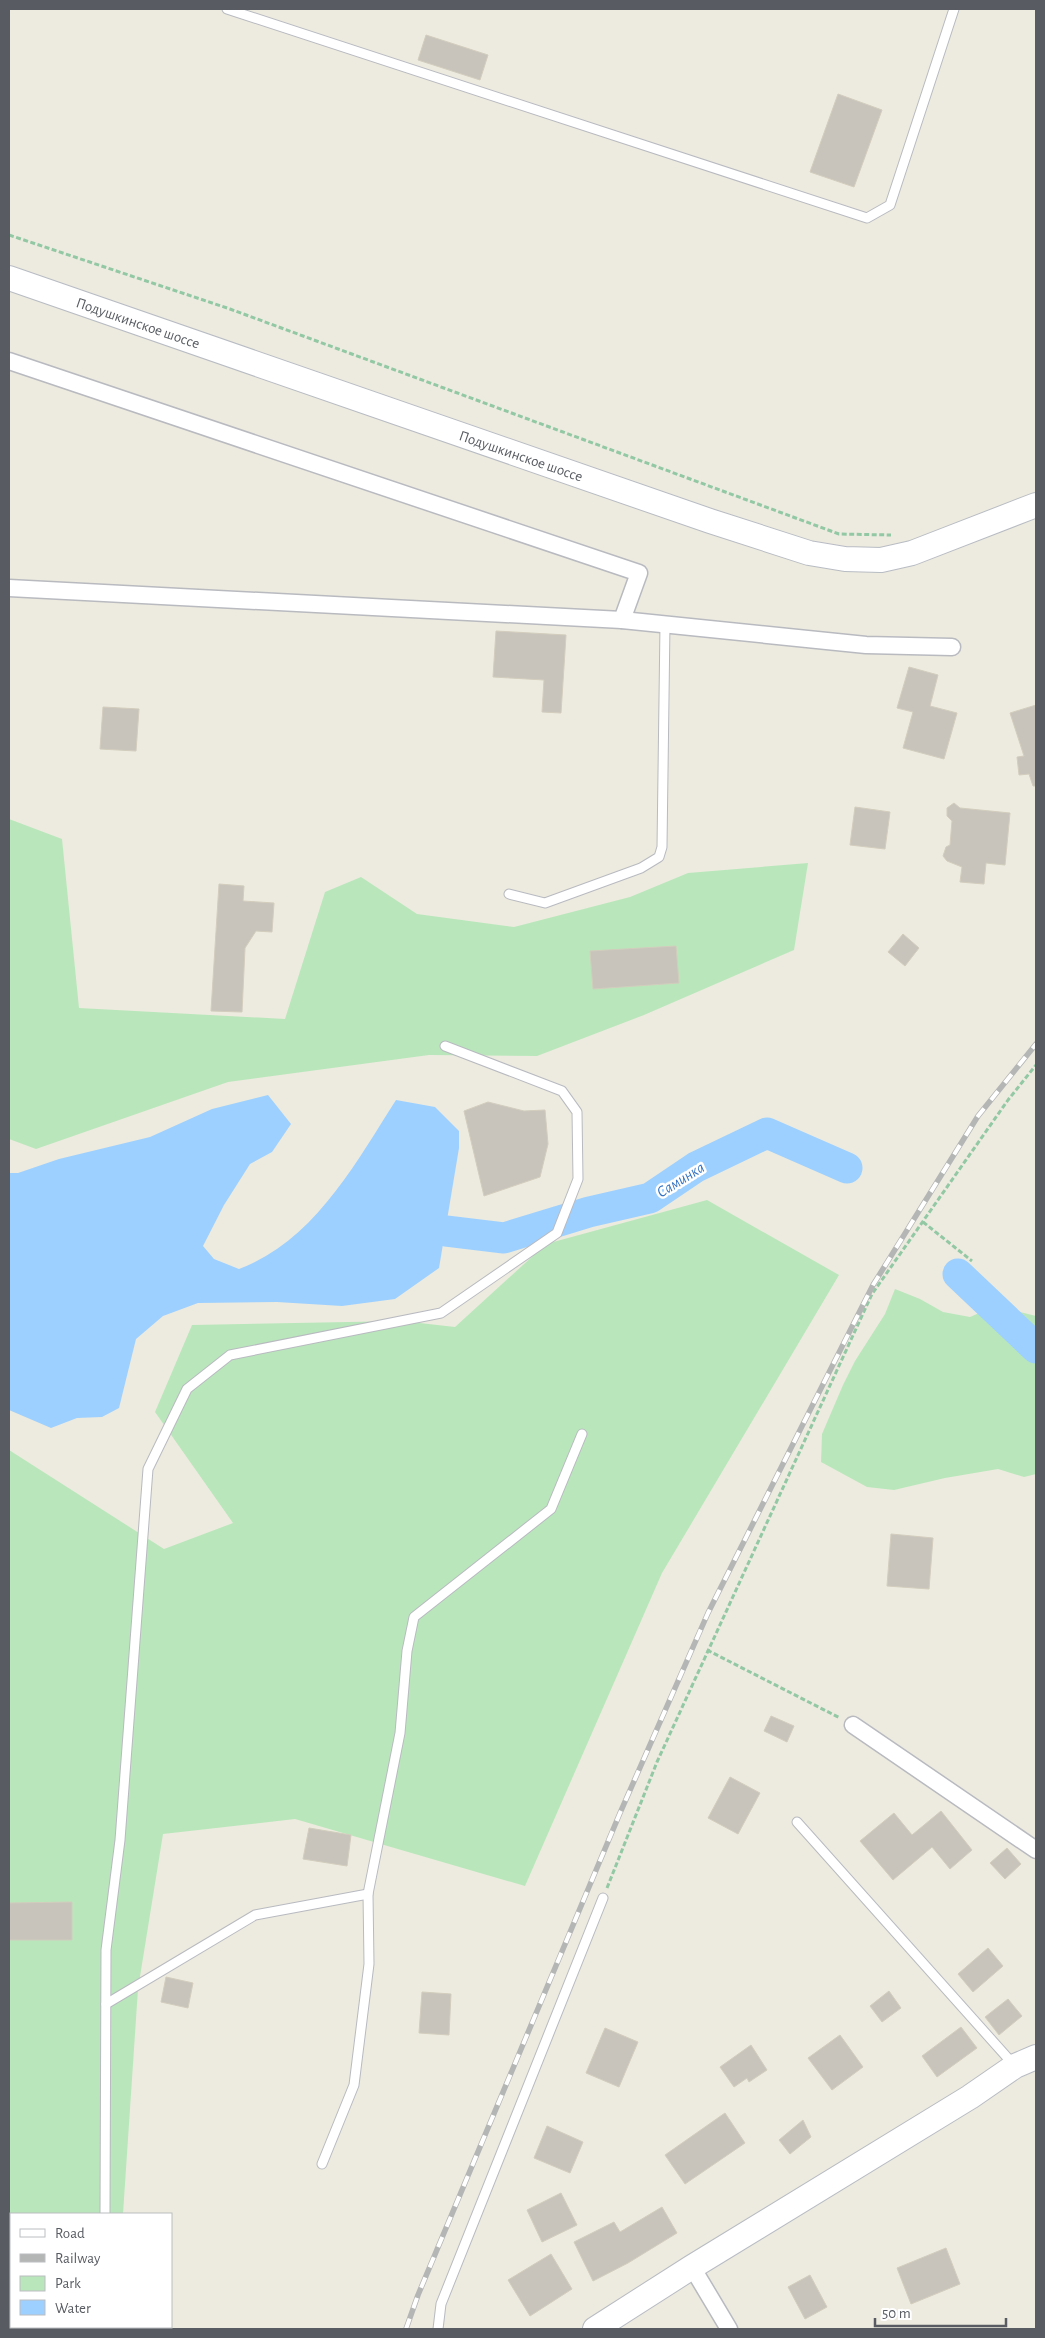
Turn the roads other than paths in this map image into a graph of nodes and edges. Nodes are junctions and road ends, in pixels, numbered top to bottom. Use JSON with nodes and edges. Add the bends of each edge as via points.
{"nodes":[{"id":1,"x":228,"y":9,"type":"edge"},
{"id":2,"x":954,"y":9,"type":"edge"},
{"id":3,"x":9,"y":278,"type":"edge"},
{"id":4,"x":9,"y":361,"type":"edge"},
{"id":5,"x":1036,"y":505,"type":"edge"},
{"id":6,"x":9,"y":588,"type":"edge"},
{"id":7,"x":622,"y":620,"type":"junction"},
{"id":8,"x":665,"y":624,"type":"junction"},
{"id":9,"x":952,"y":647,"type":"dead end"},
{"id":10,"x":509,"y":894,"type":"dead end"},
{"id":11,"x":446,"y":1046,"type":"dead end"},
{"id":12,"x":582,"y":1434,"type":"dead end"},
{"id":13,"x":853,"y":1725,"type":"road end"},
{"id":14,"x":797,"y":1822,"type":"dead end"},
{"id":15,"x":1036,"y":1850,"type":"edge"},
{"id":16,"x":368,"y":1894,"type":"junction"},
{"id":17,"x":603,"y":1898,"type":"road end"},
{"id":18,"x":106,"y":2004,"type":"junction"},
{"id":19,"x":1025,"y":2061,"type":"edge"},
{"id":20,"x":322,"y":2164,"type":"dead end"},
{"id":21,"x":105,"y":2213,"type":"edge"},
{"id":22,"x":692,"y":2267,"type":"junction"},
{"id":23,"x":438,"y":2329,"type":"edge"},
{"id":24,"x":595,"y":2329,"type":"edge"},
{"id":25,"x":729,"y":2329,"type":"edge"}],
"edges":[{"from":1,"to":2,"type":"lane","via":[[866,218],[890,205]]},
{"from":3,"to":5,"type":"main road","name":"Подушкинское шоссе","via":[[682,512],[809,553],[881,560],[912,553]]},
{"from":4,"to":7,"type":"street","via":[[638,573]]},
{"from":6,"to":7,"type":"street"},
{"from":7,"to":8,"type":"street"},
{"from":8,"to":9,"type":"street","via":[[866,645]]},
{"from":8,"to":10,"type":"lane","via":[[662,847],[659,857],[641,868],[545,903]]},
{"from":11,"to":18,"type":"lane","via":[[562,1090],[577,1112],[578,1179],[557,1233],[441,1313],[230,1355],[187,1389],[148,1469],[120,1840],[106,1950]]},
{"from":12,"to":16,"type":"lane","via":[[551,1509],[414,1617],[400,1733]]},
{"from":13,"to":15,"type":"street"},
{"from":14,"to":19,"type":"lane"},
{"from":16,"to":18,"type":"lane","via":[[254,1915]]},
{"from":16,"to":20,"type":"lane","via":[[369,1964],[354,2085]]},
{"from":17,"to":23,"type":"lane","via":[[441,2304]]},
{"from":18,"to":21,"type":"lane"},
{"from":19,"to":22,"type":"main road"},
{"from":22,"to":24,"type":"main road"},
{"from":22,"to":25,"type":"street"}]}
